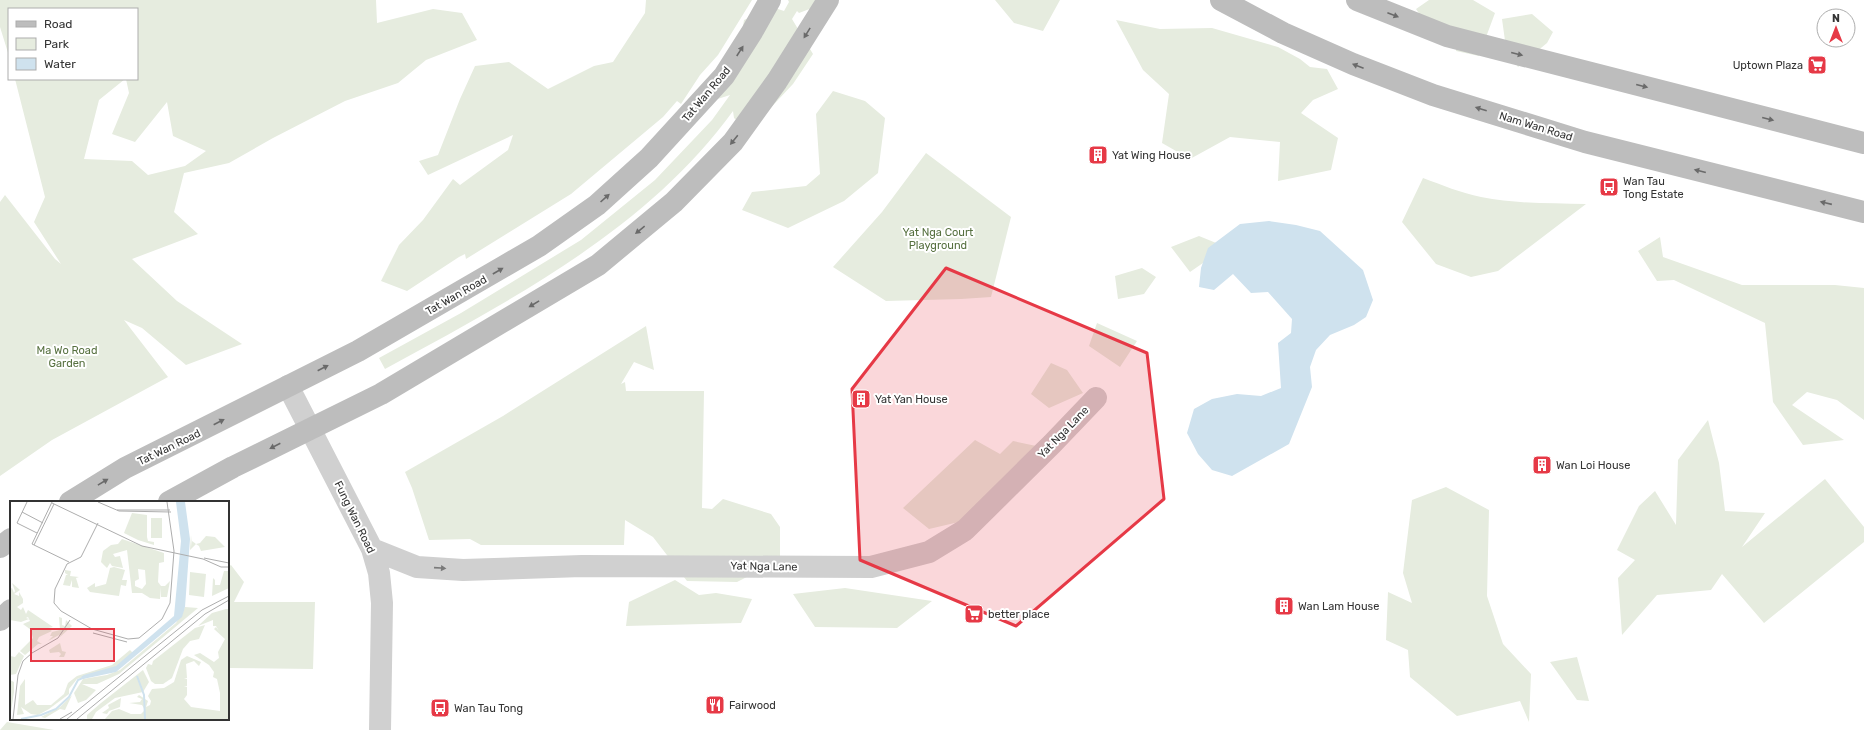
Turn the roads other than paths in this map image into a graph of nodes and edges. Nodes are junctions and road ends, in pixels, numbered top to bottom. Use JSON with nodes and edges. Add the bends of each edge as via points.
{"nodes":[{"id":1,"x":770,"y":0,"type":"edge"},
{"id":2,"x":828,"y":0,"type":"edge"},
{"id":3,"x":1221,"y":0,"type":"edge"},
{"id":4,"x":1357,"y":0,"type":"edge"},
{"id":5,"x":1864,"y":143,"type":"edge"},
{"id":6,"x":1864,"y":212,"type":"edge"},
{"id":7,"x":288,"y":386,"type":"junction"},
{"id":8,"x":1096,"y":398,"type":"dead end"},
{"id":9,"x":310,"y":428,"type":"junction"},
{"id":10,"x":72,"y":501,"type":"edge"},
{"id":11,"x":171,"y":501,"type":"edge"},
{"id":12,"x":10,"y":540,"type":"edge"},
{"id":13,"x":0,"y":547,"type":"edge"},
{"id":14,"x":372,"y":549,"type":"junction"},
{"id":15,"x":10,"y":611,"type":"edge"},
{"id":16,"x":0,"y":620,"type":"edge"},
{"id":17,"x":380,"y":730,"type":"edge"}],
"edges":[{"from":7,"to":1,"type":"main road","name":"Tat Wan Road","one_way":true,"via":[[358,351],[505,266],[598,205],[649,158],[724,76]]},
{"from":2,"to":9,"type":"main road","one_way":true,"via":[[777,81],[733,142],[674,202],[592,269],[381,394]]},
{"from":6,"to":3,"type":"main road","name":"Nam Wan Road","one_way":true,"via":[[1585,142],[1433,95],[1283,33]]},
{"from":4,"to":5,"type":"main road","one_way":true,"via":[[1447,36]]},
{"from":7,"to":9,"type":"street","name":"Fung Wan Road"},
{"from":10,"to":7,"type":"main road","name":"Tat Wan Road","one_way":true,"via":[[125,468]]},
{"from":14,"to":8,"type":"street","name":"Yat Nga Lane","one_way":true,"via":[[416,567],[463,570],[582,566],[871,567],[905,560],[929,552],[966,530]]},
{"from":9,"to":11,"type":"main road","one_way":true},
{"from":9,"to":14,"type":"street","name":"Fung Wan Road"},
{"from":12,"to":13,"type":"main road"},
{"from":14,"to":17,"type":"street","name":"Fung Wan Road","via":[[379,573],[382,603]]},
{"from":15,"to":16,"type":"main road"}]}
